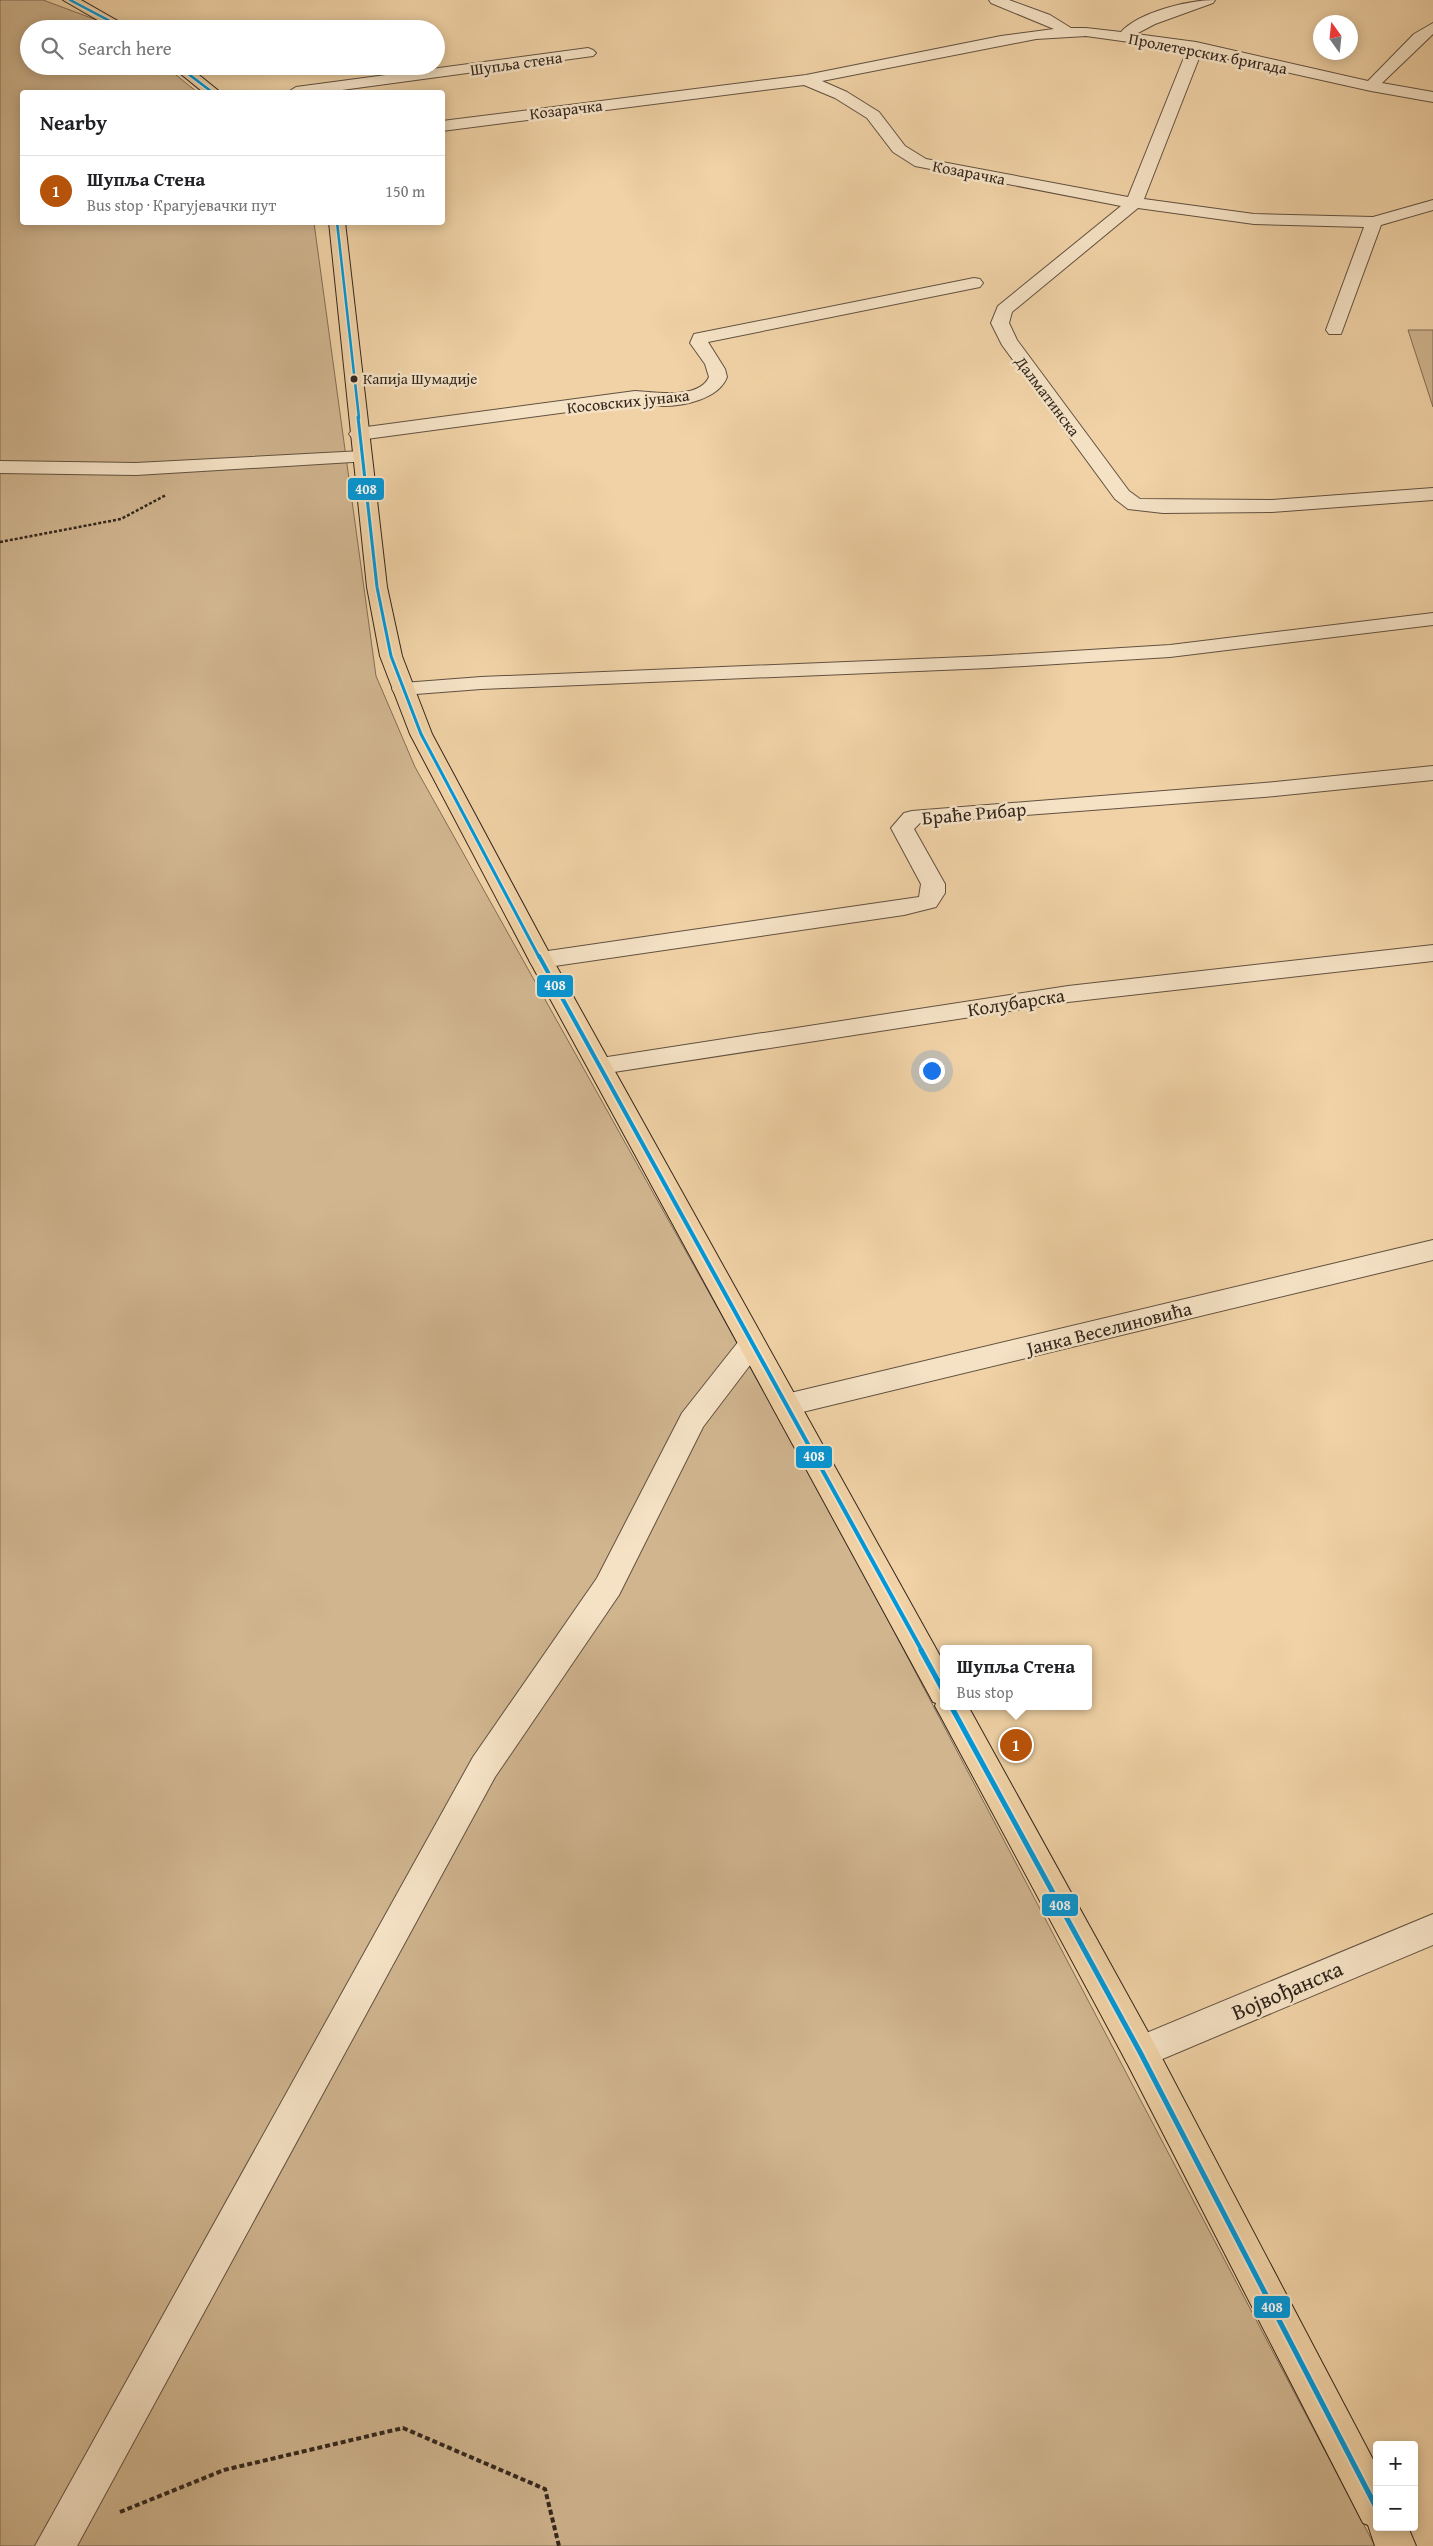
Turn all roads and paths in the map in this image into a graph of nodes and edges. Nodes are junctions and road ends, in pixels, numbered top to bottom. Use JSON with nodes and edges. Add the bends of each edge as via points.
{"nodes":[{"id":1,"x":70,"y":0,"type":"edge"},
{"id":2,"x":996,"y":0,"type":"edge"},
{"id":3,"x":1208,"y":0,"type":"edge"},
{"id":4,"x":108,"y":20,"type":"edge"},
{"id":5,"x":1433,"y":27,"type":"edge"},
{"id":6,"x":1066,"y":32,"type":"junction"},
{"id":7,"x":1125,"y":37,"type":"junction"},
{"id":8,"x":1196,"y":47,"type":"junction"},
{"id":9,"x":588,"y":53,"type":"dead end"},
{"id":10,"x":445,"y":72,"type":"edge"},
{"id":11,"x":190,"y":75,"type":"edge"},
{"id":12,"x":423,"y":75,"type":"edge"},
{"id":13,"x":806,"y":80,"type":"junction"},
{"id":14,"x":1371,"y":86,"type":"junction"},
{"id":15,"x":209,"y":90,"type":"edge"},
{"id":16,"x":311,"y":90,"type":"edge"},
{"id":17,"x":1433,"y":97,"type":"edge"},
{"id":18,"x":445,"y":126,"type":"edge"},
{"id":19,"x":1134,"y":203,"type":"junction"},
{"id":20,"x":1433,"y":205,"type":"edge"},
{"id":21,"x":1374,"y":222,"type":"junction"},
{"id":22,"x":337,"y":225,"type":"edge"},
{"id":23,"x":974,"y":283,"type":"dead end"},
{"id":24,"x":1336,"y":330,"type":"dead end"},
{"id":25,"x":359,"y":434,"type":"junction"},
{"id":26,"x":362,"y":457,"type":"junction"},
{"id":27,"x":0,"y":467,"type":"edge"},
{"id":28,"x":174,"y":492,"type":"dead end"},
{"id":29,"x":1433,"y":494,"type":"edge"},
{"id":30,"x":0,"y":542,"type":"edge"},
{"id":31,"x":1433,"y":619,"type":"edge"},
{"id":32,"x":403,"y":689,"type":"junction"},
{"id":33,"x":1433,"y":773,"type":"edge"},
{"id":34,"x":1433,"y":953,"type":"edge"},
{"id":35,"x":541,"y":960,"type":"junction"},
{"id":36,"x":601,"y":1066,"type":"junction"},
{"id":37,"x":1433,"y":1250,"type":"edge"},
{"id":38,"x":752,"y":1344,"type":"junction"},
{"id":39,"x":786,"y":1405,"type":"junction"},
{"id":40,"x":940,"y":1686,"type":"edge"},
{"id":41,"x":953,"y":1710,"type":"edge"},
{"id":42,"x":1433,"y":1929,"type":"edge"},
{"id":43,"x":1140,"y":2052,"type":"junction"},
{"id":44,"x":1373,"y":2501,"type":"edge"},
{"id":45,"x":115,"y":2514,"type":"dead end"},
{"id":46,"x":1389,"y":2531,"type":"edge"},
{"id":47,"x":55,"y":2546,"type":"edge"},
{"id":48,"x":560,"y":2546,"type":"edge"},
{"id":49,"x":1396,"y":2546,"type":"edge"}],
"edges":[{"from":1,"to":4,"type":"main road"},
{"from":2,"to":6,"type":"street"},
{"from":3,"to":7,"type":"street","via":[[1128,31]]},
{"from":5,"to":14,"type":"street"},
{"from":6,"to":7,"type":"street","name":"Пролетерских бригада"},
{"from":6,"to":13,"type":"street","name":"Пролетерских бригада","via":[[928,54]]},
{"from":7,"to":8,"type":"street","name":"Пролетерских бригада"},
{"from":8,"to":14,"type":"street","name":"Пролетерских бригада"},
{"from":8,"to":19,"type":"street","name":"Далматинска"},
{"from":9,"to":10,"type":"street","name":"Шупља стена"},
{"from":11,"to":15,"type":"main road"},
{"from":12,"to":16,"type":"street","name":"Шупља стена"},
{"from":13,"to":18,"type":"street","name":"Козарачка"},
{"from":13,"to":19,"type":"street","name":"Козарачка","via":[[841,95],[872,115],[899,149],[921,163]]},
{"from":14,"to":17,"type":"street","name":"Пролетерских бригада"},
{"from":19,"to":21,"type":"street","name":"Козарачка","via":[[1254,219]]},
{"from":19,"to":29,"type":"street","name":"Далматинска","via":[[1004,310],[1000,324],[1008,341],[1122,495],[1135,505],[1181,507],[1272,506]]},
{"from":20,"to":21,"type":"street","name":"Козарачка"},
{"from":21,"to":24,"type":"street"},
{"from":22,"to":25,"type":"main road"},
{"from":23,"to":25,"type":"street","name":"Косовских јунака","via":[[700,338],[699,343],[717,370],[718,377],[710,388],[694,396],[663,400],[635,397]]},
{"from":25,"to":26,"type":"main road"},
{"from":26,"to":27,"type":"street","via":[[136,469]]},
{"from":26,"to":32,"type":"main road","via":[[377,587],[391,656]]},
{"from":28,"to":30,"type":"path","via":[[120,519]]},
{"from":31,"to":32,"type":"street","via":[[1170,651]]},
{"from":32,"to":35,"type":"main road","via":[[421,734]]},
{"from":33,"to":35,"type":"street","name":"Браће Рибар","via":[[912,818],[902,828],[932,884],[933,893],[928,902]]},
{"from":34,"to":36,"type":"street","name":"Колубарска","via":[[1068,994]]},
{"from":35,"to":36,"type":"main road"},
{"from":36,"to":38,"type":"main road"},
{"from":37,"to":39,"type":"street","name":"Јанка Веселиновића"},
{"from":38,"to":39,"type":"main road"},
{"from":38,"to":47,"type":"street","via":[[692,1421],[608,1586],[484,1767]]},
{"from":39,"to":40,"type":"main road"},
{"from":41,"to":43,"type":"main road"},
{"from":42,"to":43,"type":"street","name":"Војвођанска"},
{"from":43,"to":44,"type":"main road"},
{"from":45,"to":48,"type":"path","via":[[224,2470],[403,2428],[545,2489]]},
{"from":46,"to":49,"type":"main road"}]}
